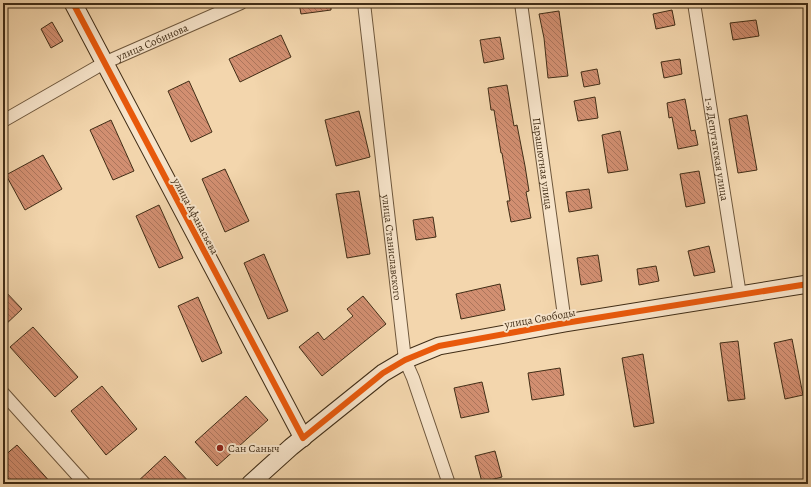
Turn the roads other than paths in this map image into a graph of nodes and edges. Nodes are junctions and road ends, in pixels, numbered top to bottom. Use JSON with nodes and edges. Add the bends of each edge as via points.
{"nodes":[{"id":1,"x":73,"y":3,"type":"edge"},
{"id":2,"x":239,"y":3,"type":"edge"},
{"id":3,"x":364,"y":3,"type":"edge"},
{"id":4,"x":521,"y":3,"type":"edge"},
{"id":5,"x":694,"y":3,"type":"edge"},
{"id":6,"x":104,"y":63,"type":"junction"},
{"id":7,"x":3,"y":121,"type":"edge"},
{"id":8,"x":808,"y":284,"type":"edge"},
{"id":9,"x":740,"y":295,"type":"junction"},
{"id":10,"x":564,"y":324,"type":"junction"},
{"id":11,"x":405,"y":360,"type":"junction"},
{"id":12,"x":3,"y":393,"type":"edge"},
{"id":13,"x":303,"y":438,"type":"junction"},
{"id":14,"x":85,"y":484,"type":"edge"},
{"id":15,"x":250,"y":484,"type":"edge"},
{"id":16,"x":264,"y":484,"type":"edge"},
{"id":17,"x":449,"y":484,"type":"edge"}],
"edges":[{"from":1,"to":6,"type":"street","name":"улица Афанасьева"},
{"from":2,"to":6,"type":"street","name":"улица Собинова"},
{"from":3,"to":11,"type":"street","name":"улица Станиславского"},
{"from":4,"to":10,"type":"street","name":"Парашютная улица"},
{"from":5,"to":9,"type":"street","name":"1-я Депутатская улица"},
{"from":6,"to":7,"type":"street","name":"улица Собинова"},
{"from":6,"to":13,"type":"street","name":"улица Афанасьева"},
{"from":8,"to":9,"type":"street","name":"улица Свободы"},
{"from":9,"to":10,"type":"street","name":"улица Свободы"},
{"from":10,"to":11,"type":"street","name":"улица Свободы","via":[[439,346]]},
{"from":11,"to":13,"type":"street","name":"улица Свободы","via":[[383,373]]},
{"from":11,"to":17,"type":"street","name":"улица Станиславского"},
{"from":12,"to":14,"type":"street"},
{"from":13,"to":15,"type":"street","name":"улица Свободы"},
{"from":13,"to":16,"type":"street","name":"улица Свободы","via":[[297,454]]}]}
